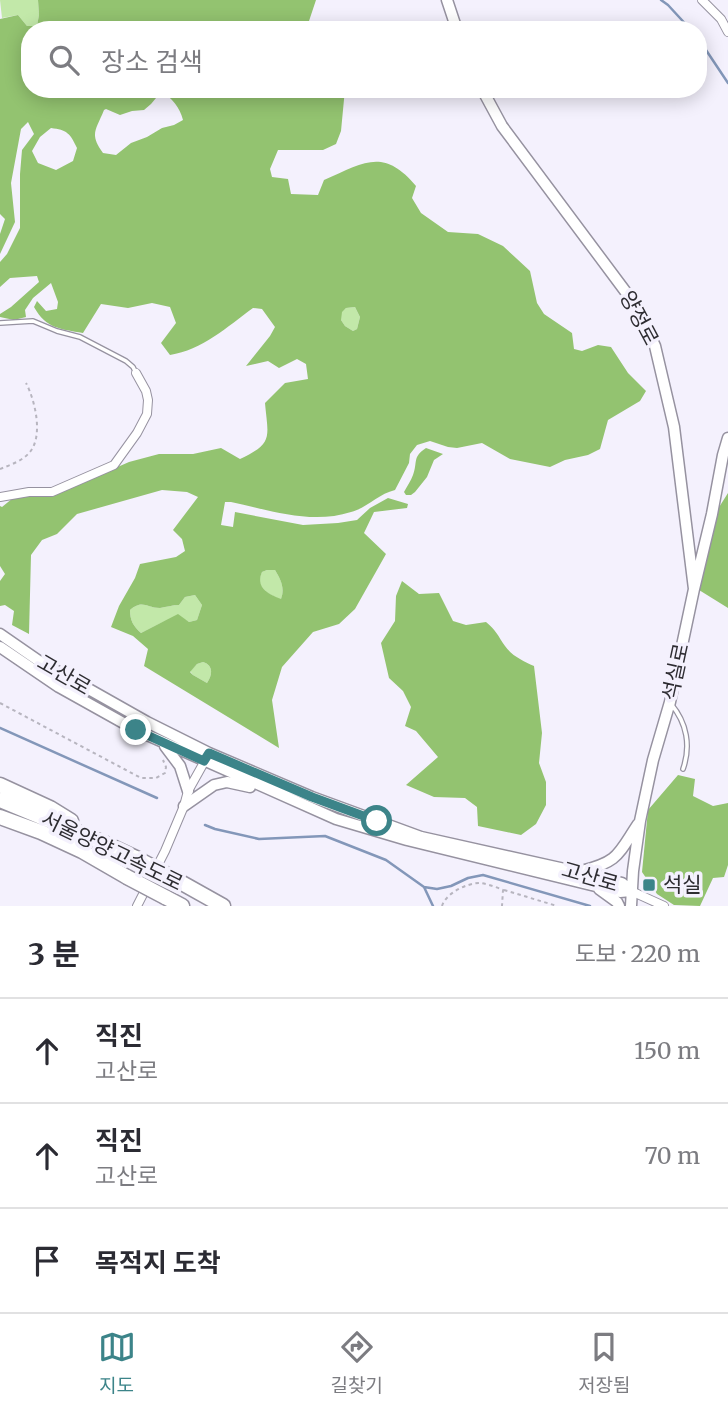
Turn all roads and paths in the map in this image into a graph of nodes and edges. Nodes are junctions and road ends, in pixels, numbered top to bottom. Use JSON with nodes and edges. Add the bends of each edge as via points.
{"nodes":[{"id":1,"x":448,"y":0,"type":"edge"},
{"id":2,"x":702,"y":0,"type":"edge"},
{"id":3,"x":728,"y":11,"type":"edge"},
{"id":4,"x":721,"y":19,"type":"junction"},
{"id":5,"x":454,"y":21,"type":"edge"},
{"id":6,"x":728,"y":32,"type":"edge"},
{"id":7,"x":487,"y":98,"type":"edge"},
{"id":8,"x":0,"y":323,"type":"edge"},
{"id":9,"x":136,"y":373,"type":"joint"},
{"id":10,"x":26,"y":383,"type":"dead end"},
{"id":11,"x":728,"y":438,"type":"edge"},
{"id":12,"x":0,"y":469,"type":"edge"},
{"id":13,"x":0,"y":497,"type":"edge"},
{"id":14,"x":703,"y":550,"type":"junction"},
{"id":15,"x":688,"y":553,"type":"junction"},
{"id":16,"x":694,"y":589,"type":"junction"},
{"id":17,"x":0,"y":634,"type":"edge"},
{"id":18,"x":0,"y":647,"type":"edge"},
{"id":19,"x":670,"y":702,"type":"junction"},
{"id":20,"x":0,"y":704,"type":"edge"},
{"id":21,"x":163,"y":744,"type":"junction"},
{"id":22,"x":206,"y":757,"type":"junction"},
{"id":23,"x":683,"y":769,"type":"dead end"},
{"id":24,"x":0,"y":785,"type":"edge"},
{"id":25,"x":188,"y":791,"type":"junction"},
{"id":26,"x":273,"y":792,"type":"junction"},
{"id":27,"x":0,"y":800,"type":"edge"},
{"id":28,"x":184,"y":806,"type":"junction"},
{"id":29,"x":2,"y":818,"type":"edge"},
{"id":30,"x":640,"y":821,"type":"junction"},
{"id":31,"x":104,"y":843,"type":"junction"},
{"id":32,"x":578,"y":872,"type":"junction"},
{"id":33,"x":594,"y":886,"type":"junction"},
{"id":34,"x":503,"y":890,"type":"junction"},
{"id":35,"x":631,"y":891,"type":"junction"},
{"id":36,"x":137,"y":906,"type":"edge"},
{"id":37,"x":182,"y":906,"type":"edge"},
{"id":38,"x":223,"y":906,"type":"edge"},
{"id":39,"x":442,"y":906,"type":"edge"},
{"id":40,"x":502,"y":906,"type":"edge"},
{"id":41,"x":557,"y":906,"type":"edge"},
{"id":42,"x":618,"y":906,"type":"edge"},
{"id":43,"x":631,"y":906,"type":"edge"},
{"id":44,"x":664,"y":906,"type":"edge"}],
"edges":[{"from":1,"to":5,"type":"street"},
{"from":2,"to":4,"type":"street"},
{"from":3,"to":4,"type":"street"},
{"from":4,"to":6,"type":"street"},
{"from":7,"to":15,"type":"street","name":"양정로","via":[[502,126],[637,307],[655,346],[674,427]]},
{"from":8,"to":9,"type":"lane","via":[[33,321],[80,337],[120,357]]},
{"from":9,"to":13,"type":"street","via":[[146,391],[147,414],[114,465],[52,492]]},
{"from":10,"to":12,"type":"path","via":[[37,423],[36,442],[22,459]]},
{"from":11,"to":14,"type":"street","name":"석실로"},
{"from":14,"to":15,"type":"street"},
{"from":14,"to":16,"type":"street","name":"석실로"},
{"from":15,"to":16,"type":"street","name":"양정로"},
{"from":16,"to":19,"type":"street","name":"석실로"},
{"from":17,"to":22,"type":"street","name":"고산로","via":[[38,661]]},
{"from":18,"to":21,"type":"street","name":"고산로","via":[[59,687]]},
{"from":19,"to":23,"type":"lane","via":[[687,734]]},
{"from":19,"to":30,"type":"street","name":"석실로"},
{"from":20,"to":21,"type":"path","via":[[141,778],[165,773],[160,754]]},
{"from":21,"to":22,"type":"street","name":"고산로"},
{"from":21,"to":25,"type":"street","via":[[180,766]]},
{"from":22,"to":25,"type":"street"},
{"from":22,"to":26,"type":"street","name":"고산로"},
{"from":22,"to":32,"type":"street","name":"고산로","via":[[421,836]]},
{"from":24,"to":31,"type":"highway","via":[[50,808]]},
{"from":25,"to":28,"type":"street"},
{"from":26,"to":28,"type":"street","via":[[227,782],[214,785]]},
{"from":26,"to":33,"type":"street","name":"고산로","via":[[336,819],[407,840]]},
{"from":27,"to":31,"type":"highway","name":"서울양양고속도로"},
{"from":28,"to":36,"type":"street"},
{"from":29,"to":37,"type":"highway","name":"서울양양고속도로","bridge":true,"via":[[82,851]]},
{"from":30,"to":32,"type":"street","via":[[612,860]]},
{"from":30,"to":35,"type":"street","name":"석실로"},
{"from":31,"to":38,"type":"highway","name":"서울양양고속도로","bridge":true},
{"from":32,"to":35,"type":"street","name":"고산로","via":[[622,883]]},
{"from":33,"to":35,"type":"street","name":"고산로"},
{"from":33,"to":42,"type":"street"},
{"from":34,"to":39,"type":"path","via":[[474,884],[452,893]]},
{"from":34,"to":40,"type":"path"},
{"from":34,"to":41,"type":"path"},
{"from":35,"to":43,"type":"street","name":"석실로"},
{"from":35,"to":44,"type":"street"}]}
